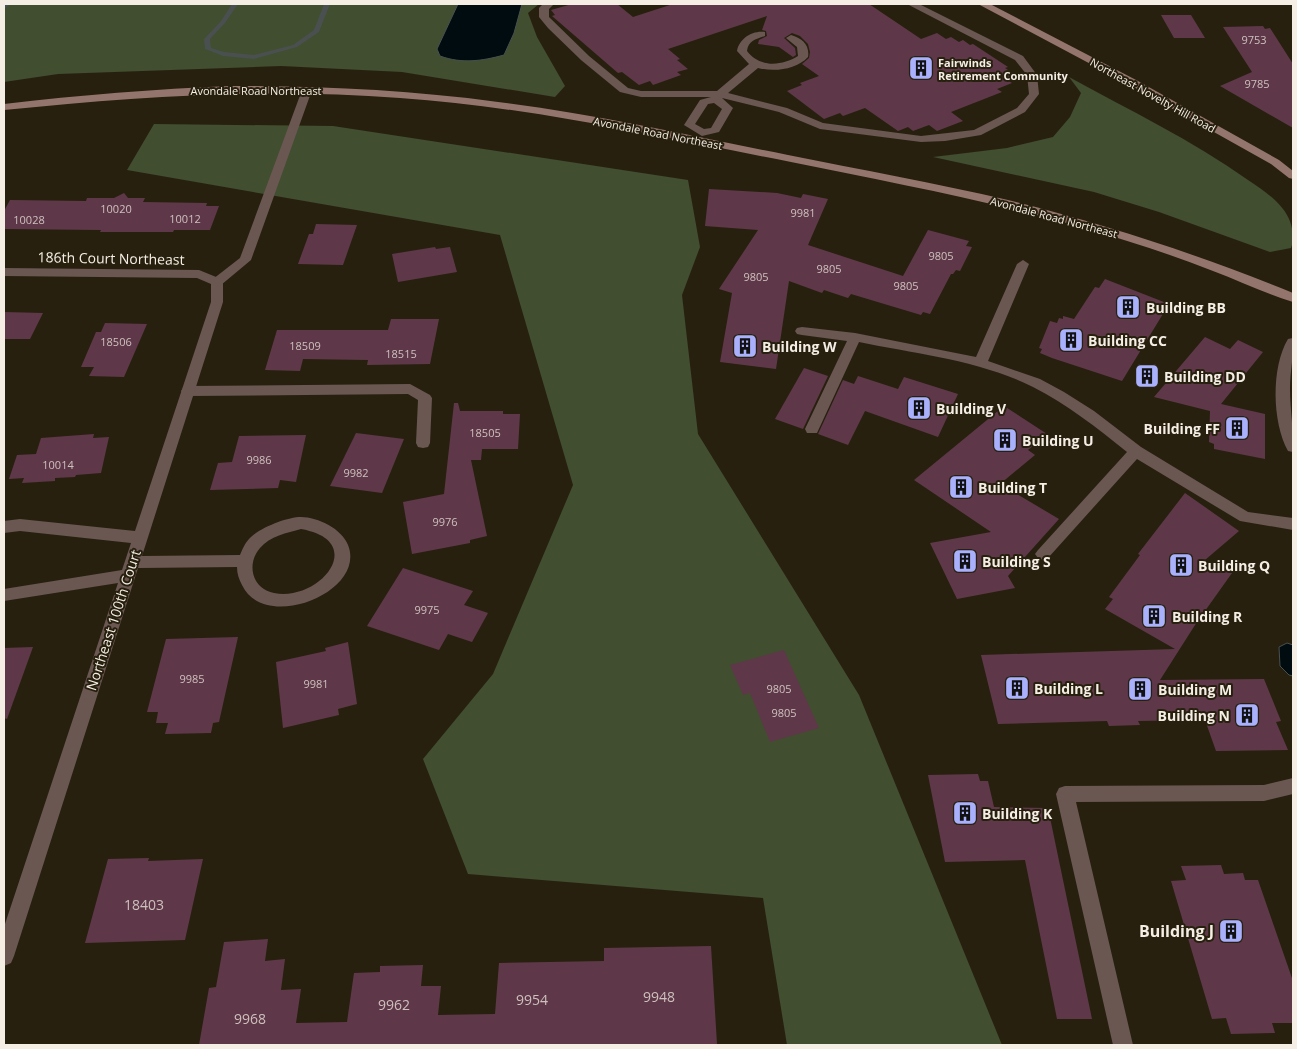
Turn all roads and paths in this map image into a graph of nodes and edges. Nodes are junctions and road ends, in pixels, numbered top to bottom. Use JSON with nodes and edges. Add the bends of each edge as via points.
{"nodes":[{"id":1,"x":550,"y":4,"type":"edge"},
{"id":2,"x":912,"y":4,"type":"edge"},
{"id":3,"x":983,"y":4,"type":"edge"},
{"id":4,"x":761,"y":34,"type":"dead end"},
{"id":5,"x":792,"y":38,"type":"dead end"},
{"id":6,"x":756,"y":64,"type":"junction"},
{"id":7,"x":308,"y":90,"type":"junction"},
{"id":8,"x":718,"y":96,"type":"junction"},
{"id":9,"x":4,"y":107,"type":"edge"},
{"id":10,"x":700,"y":137,"type":"junction"},
{"id":11,"x":1293,"y":174,"type":"edge"},
{"id":12,"x":1022,"y":264,"type":"dead end"},
{"id":13,"x":4,"y":272,"type":"edge"},
{"id":14,"x":217,"y":282,"type":"junction"},
{"id":15,"x":1293,"y":298,"type":"edge"},
{"id":16,"x":802,"y":331,"type":"dead end"},
{"id":17,"x":855,"y":337,"type":"junction"},
{"id":18,"x":1293,"y":342,"type":"edge"},
{"id":19,"x":980,"y":363,"type":"junction"},
{"id":20,"x":1288,"y":382,"type":"edge"},
{"id":21,"x":188,"y":391,"type":"junction"},
{"id":22,"x":812,"y":429,"type":"dead end"},
{"id":23,"x":423,"y":444,"type":"dead end"},
{"id":24,"x":1293,"y":447,"type":"edge"},
{"id":25,"x":1136,"y":451,"type":"junction"},
{"id":26,"x":1293,"y":524,"type":"edge"},
{"id":27,"x":4,"y":526,"type":"edge"},
{"id":28,"x":140,"y":538,"type":"junction"},
{"id":29,"x":1042,"y":554,"type":"dead end"},
{"id":30,"x":244,"y":561,"type":"junction"},
{"id":31,"x":130,"y":569,"type":"junction"},
{"id":32,"x":4,"y":595,"type":"edge"},
{"id":33,"x":1293,"y":786,"type":"edge"},
{"id":34,"x":4,"y":956,"type":"edge"},
{"id":35,"x":1123,"y":1045,"type":"edge"}],
"edges":[{"from":1,"to":8,"type":"street","via":[[544,8],[544,17],[585,58],[624,90],[641,94]]},
{"from":2,"to":8,"type":"street","via":[[1019,58],[1032,75],[1034,94],[1021,110],[977,133],[921,139],[820,126],[783,110]]},
{"from":3,"to":11,"type":"main road","name":"Northeast Novelty Hill Road","via":[[1134,83]]},
{"from":4,"to":6,"type":"street","via":[[742,45],[744,56]]},
{"from":5,"to":6,"type":"street","via":[[799,41],[805,52],[797,62],[780,67]]},
{"from":6,"to":8,"type":"street"},
{"from":7,"to":9,"type":"main road","name":"Avondale Road Northeast","via":[[165,92]]},
{"from":7,"to":10,"type":"main road","name":"Avondale Road Northeast","via":[[385,93],[491,104]]},
{"from":7,"to":14,"type":"street","via":[[245,260]]},
{"from":8,"to":10,"type":"street","via":[[728,108],[715,130]]},
{"from":8,"to":10,"type":"street","via":[[704,102],[689,125]]},
{"from":10,"to":15,"type":"main road","name":"Avondale Road Northeast","via":[[1041,212],[1194,260]]},
{"from":12,"to":19,"type":"street"},
{"from":13,"to":14,"type":"street","name":"186th Court Northeast","via":[[199,274]]},
{"from":14,"to":21,"type":"street","name":"Northeast 100th Court","via":[[217,302]]},
{"from":16,"to":17,"type":"street"},
{"from":17,"to":19,"type":"street"},
{"from":17,"to":22,"type":"street"},
{"from":18,"to":20,"type":"street","via":[[1285,358]]},
{"from":19,"to":25,"type":"street","via":[[1030,380],[1061,395]]},
{"from":20,"to":24,"type":"street","via":[[1285,413]]},
{"from":21,"to":23,"type":"street","via":[[410,389],[425,398]]},
{"from":21,"to":28,"type":"street","name":"Northeast 100th Court"},
{"from":25,"to":26,"type":"street","via":[[1245,517]]},
{"from":25,"to":29,"type":"street"},
{"from":27,"to":28,"type":"street"},
{"from":28,"to":31,"type":"street","name":"Northeast 100th Court"},
{"from":30,"to":30,"type":"street","via":[[243,573],[247,584],[256,593],[276,600],[300,598],[328,583],[337,572],[341,548],[328,530],[315,524],[294,524],[271,530],[259,538]]},
{"from":30,"to":31,"type":"street"},
{"from":31,"to":32,"type":"street"},
{"from":31,"to":34,"type":"street","name":"Northeast 100th Court"},
{"from":33,"to":35,"type":"street","via":[[1264,792],[1065,794]]}]}
